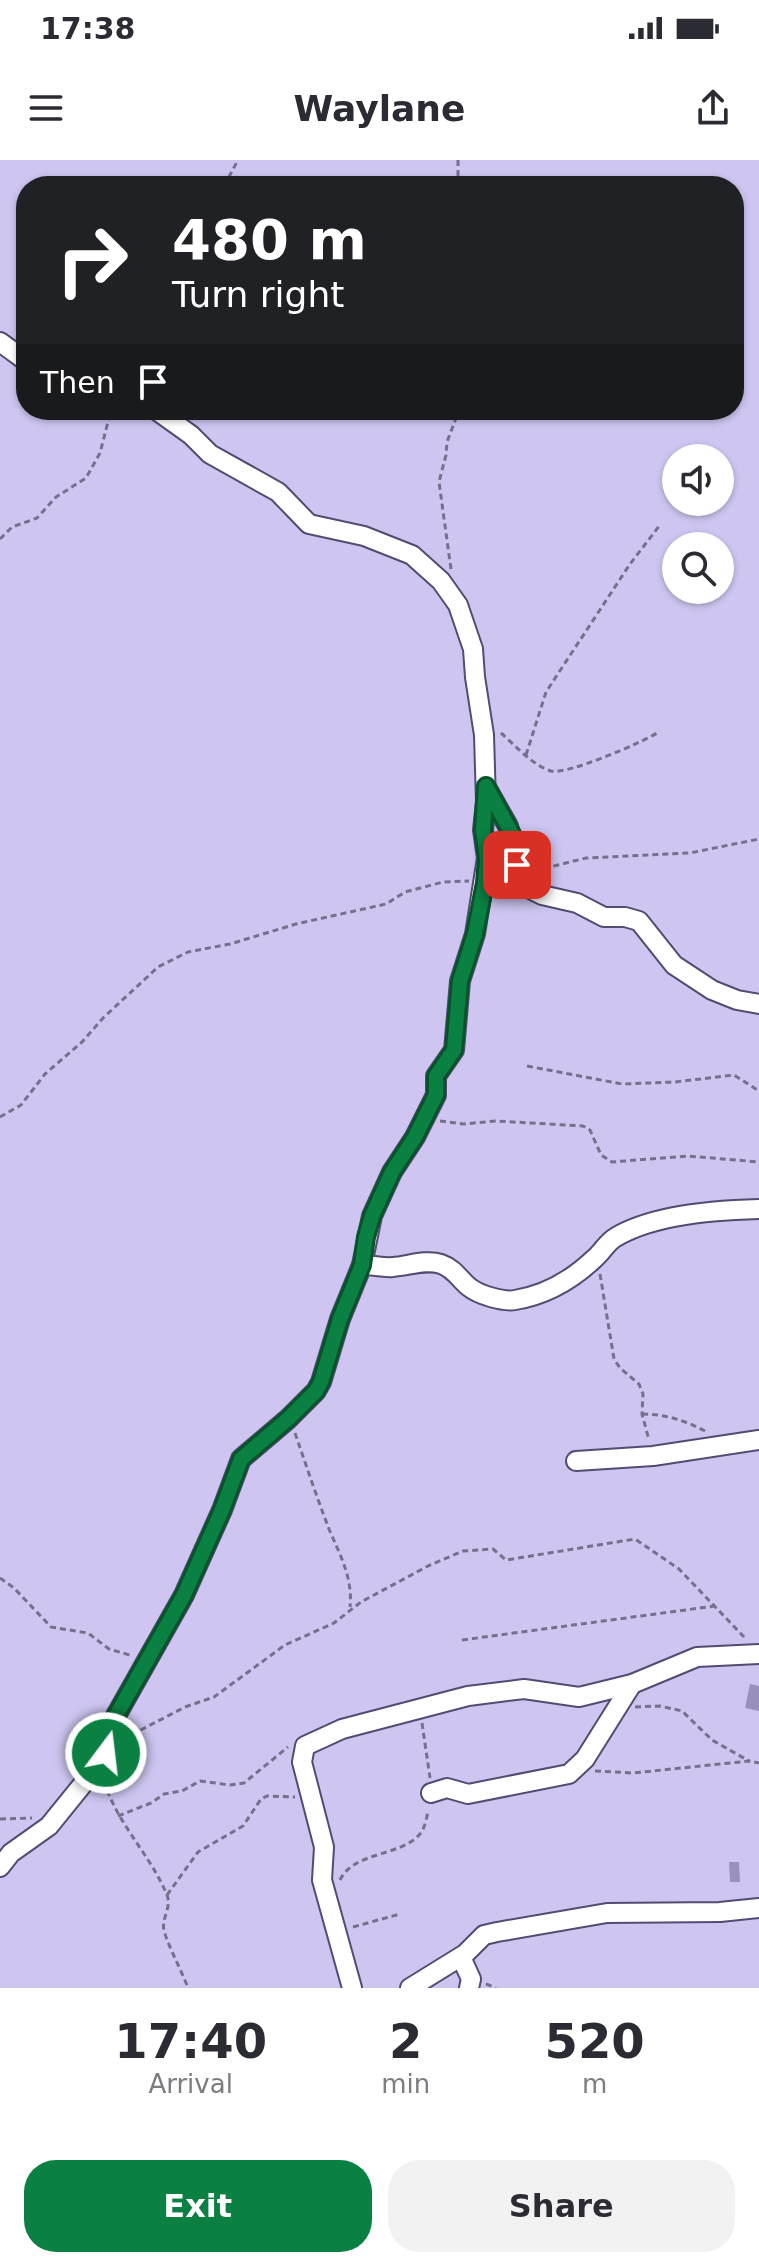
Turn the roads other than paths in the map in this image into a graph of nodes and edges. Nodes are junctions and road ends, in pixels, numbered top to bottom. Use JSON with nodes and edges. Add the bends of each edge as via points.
{"nodes":[{"id":1,"x":170,"y":420,"type":"edge"},
{"id":2,"x":486,"y":786,"type":"junction"},
{"id":3,"x":759,"y":1004,"type":"edge"},
{"id":4,"x":759,"y":1209,"type":"edge"},
{"id":5,"x":362,"y":1265,"type":"junction"},
{"id":6,"x":759,"y":1440,"type":"edge"},
{"id":7,"x":576,"y":1461,"type":"dead end"},
{"id":8,"x":759,"y":1654,"type":"edge"},
{"id":9,"x":632,"y":1684,"type":"junction"},
{"id":10,"x":431,"y":1793,"type":"road end"},
{"id":11,"x":0,"y":1867,"type":"edge"},
{"id":12,"x":759,"y":1908,"type":"edge"},
{"id":13,"x":461,"y":1957,"type":"junction"},
{"id":14,"x":352,"y":1988,"type":"edge"},
{"id":15,"x":410,"y":1988,"type":"edge"},
{"id":16,"x":469,"y":1988,"type":"edge"}],
"edges":[{"from":1,"to":2,"type":"street","via":[[210,454],[278,492],[309,524],[364,536],[412,555],[441,581],[458,605],[473,649]]},
{"from":2,"to":3,"type":"street","via":[[508,826],[525,884],[604,917],[639,921],[674,965],[712,990]]},
{"from":2,"to":5,"type":"street","via":[[485,883],[460,981],[454,1050],[436,1076],[436,1095],[377,1206]]},
{"from":4,"to":5,"type":"street","via":[[638,1227],[608,1243],[566,1282],[513,1300],[472,1289],[440,1264]]},
{"from":5,"to":11,"type":"street","via":[[321,1382],[241,1459],[184,1595],[109,1728],[105,1755],[49,1826]]},
{"from":6,"to":7,"type":"street"},
{"from":8,"to":9,"type":"street","via":[[697,1657]]},
{"from":9,"to":10,"type":"street","via":[[585,1759],[565,1776],[468,1794],[447,1788]]},
{"from":9,"to":14,"type":"street","via":[[579,1697],[524,1689],[468,1696],[342,1729],[305,1746],[302,1762],[324,1847],[322,1880]]},
{"from":12,"to":13,"type":"street","via":[[567,1918],[484,1935]]},
{"from":13,"to":15,"type":"street"},
{"from":13,"to":16,"type":"street","via":[[471,1979]]}]}
